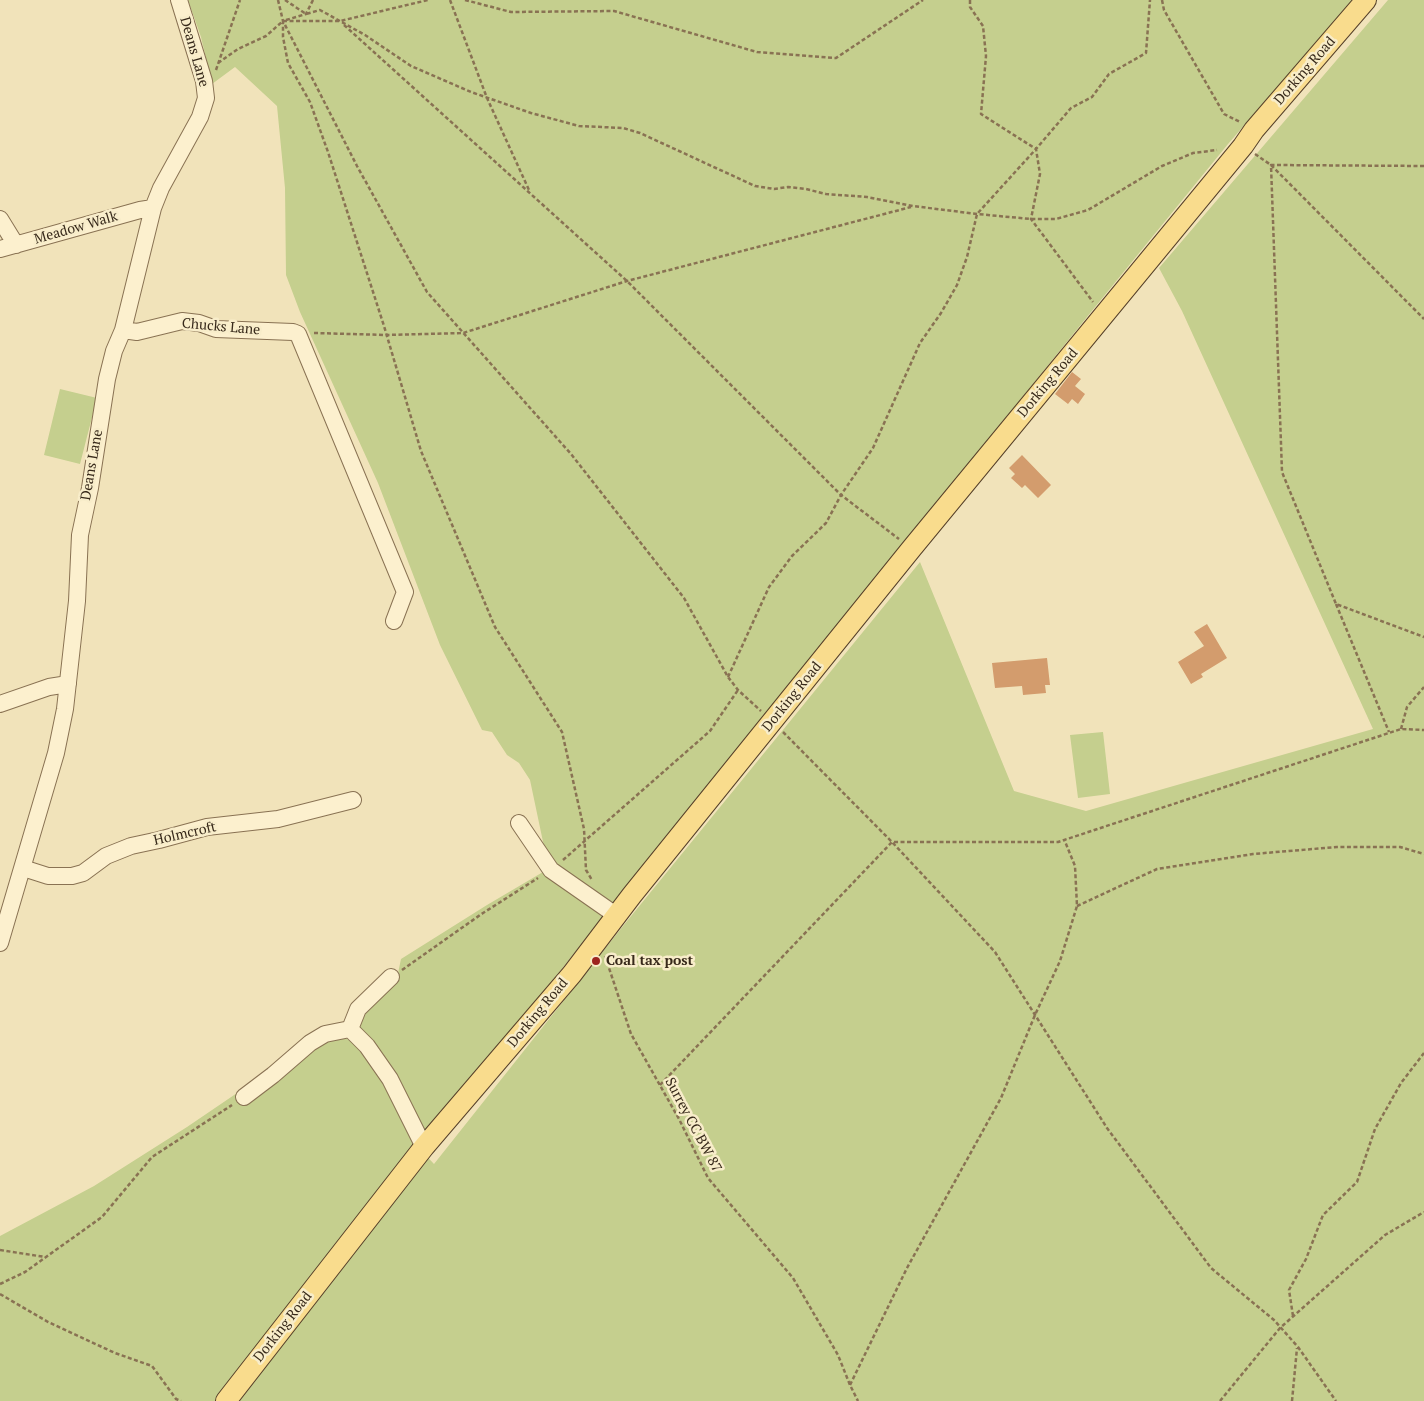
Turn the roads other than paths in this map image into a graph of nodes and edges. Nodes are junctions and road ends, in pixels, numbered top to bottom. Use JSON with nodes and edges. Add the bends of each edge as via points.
{"nodes":[{"id":1,"x":179,"y":0,"type":"edge"},
{"id":2,"x":1366,"y":0,"type":"edge"},
{"id":3,"x":153,"y":208,"type":"junction"},
{"id":4,"x":0,"y":219,"type":"edge"},
{"id":5,"x":16,"y":245,"type":"junction"},
{"id":6,"x":0,"y":250,"type":"edge"},
{"id":7,"x":123,"y":330,"type":"junction"},
{"id":8,"x":394,"y":621,"type":"dead end"},
{"id":9,"x":68,"y":684,"type":"junction"},
{"id":10,"x":0,"y":704,"type":"edge"},
{"id":11,"x":353,"y":800,"type":"dead end"},
{"id":12,"x":519,"y":823,"type":"dead end"},
{"id":13,"x":23,"y":868,"type":"junction"},
{"id":14,"x":617,"y":916,"type":"junction"},
{"id":15,"x":0,"y":944,"type":"edge"},
{"id":16,"x":391,"y":978,"type":"road end"},
{"id":17,"x":350,"y":1028,"type":"junction"},
{"id":18,"x":244,"y":1097,"type":"road end"},
{"id":19,"x":424,"y":1147,"type":"junction"},
{"id":20,"x":226,"y":1401,"type":"edge"}],
"edges":[{"from":1,"to":3,"type":"street","name":"Deans Lane","via":[[206,93],[200,117]]},
{"from":2,"to":14,"type":"main road","name":"Dorking Road","via":[[912,548]]},
{"from":3,"to":5,"type":"street","name":"Meadow Walk"},
{"from":3,"to":7,"type":"street","name":"Deans Lane"},
{"from":4,"to":5,"type":"street"},
{"from":5,"to":6,"type":"street","name":"Meadow Walk"},
{"from":7,"to":8,"type":"street","name":"Chucks Lane","via":[[137,332],[182,321],[216,329],[296,333],[405,592]]},
{"from":7,"to":9,"type":"street","name":"Deans Lane","via":[[107,379],[80,535]]},
{"from":9,"to":10,"type":"street","via":[[49,686]]},
{"from":9,"to":13,"type":"street","name":"Deans Lane","via":[[56,753]]},
{"from":11,"to":13,"type":"street","name":"Holmcroft","via":[[278,819],[207,827],[131,846],[72,876],[48,876]]},
{"from":12,"to":14,"type":"street","via":[[551,870]]},
{"from":13,"to":15,"type":"street","name":"Deans Lane"},
{"from":14,"to":19,"type":"main road","name":"Dorking Road","via":[[572,974]]},
{"from":16,"to":17,"type":"street","via":[[358,1009]]},
{"from":17,"to":18,"type":"street","via":[[325,1034],[310,1043]]},
{"from":17,"to":19,"type":"street","via":[[390,1079]]},
{"from":19,"to":20,"type":"main road","name":"Dorking Road"}]}
